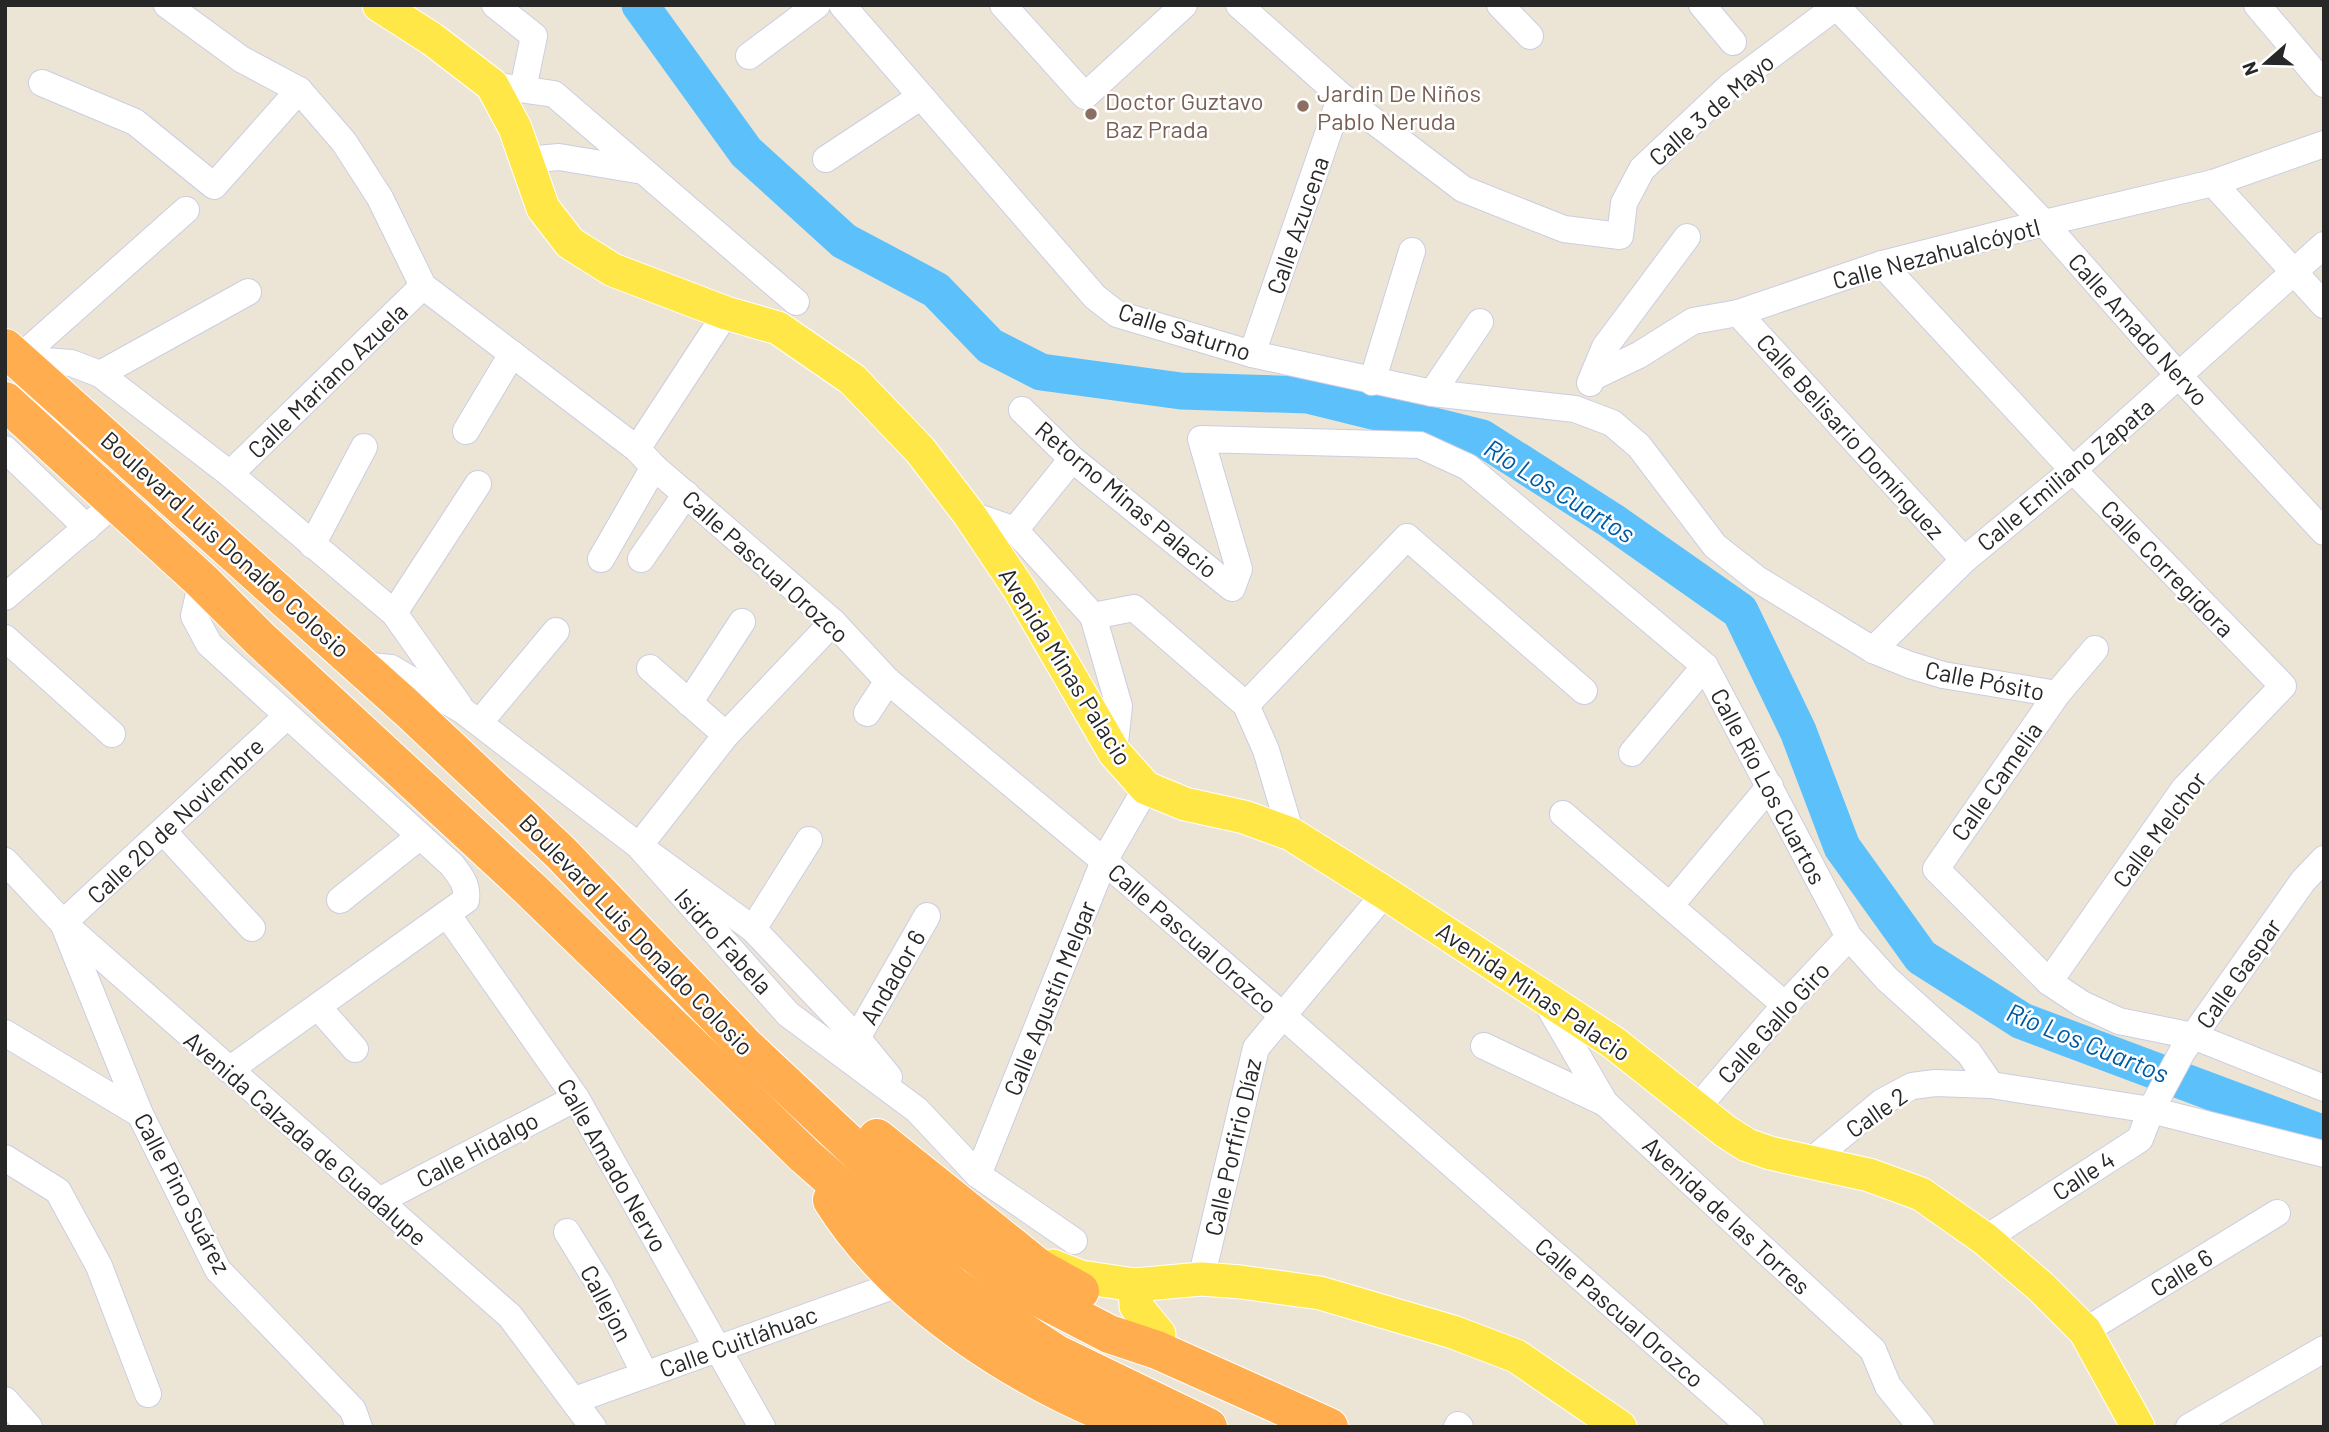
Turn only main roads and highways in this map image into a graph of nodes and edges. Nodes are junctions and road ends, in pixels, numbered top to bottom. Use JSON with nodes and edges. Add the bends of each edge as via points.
{"nodes":[{"id":1,"x":379,"y":5,"type":"edge"},
{"id":2,"x":12,"y":354,"type":"edge"},
{"id":3,"x":5,"y":401,"type":"edge"},
{"id":4,"x":293,"y":604,"type":"junction"},
{"id":5,"x":261,"y":640,"type":"junction"},
{"id":6,"x":561,"y":853,"type":"junction"},
{"id":7,"x":529,"y":887,"type":"junction"},
{"id":8,"x":826,"y":1121,"type":"junction"},
{"id":9,"x":805,"y":1156,"type":"junction"},
{"id":10,"x":1028,"y":1258,"type":"junction"},
{"id":11,"x":1135,"y":1285,"type":"junction"},
{"id":12,"x":1159,"y":1334,"type":"junction"},
{"id":13,"x":1188,"y":1364,"type":"junction"},
{"id":14,"x":1141,"y":1427,"type":"edge"},
{"id":15,"x":1208,"y":1427,"type":"edge"},
{"id":16,"x":1329,"y":1427,"type":"edge"},
{"id":17,"x":1620,"y":1427,"type":"edge"},
{"id":18,"x":2138,"y":1427,"type":"edge"}],
"edges":[{"from":1,"to":18,"type":"main road","name":"Avenida Minas Palacio","via":[[507,87],[515,128],[543,208],[570,243],[614,270],[778,328],[852,380],[920,450],[969,514],[1020,590],[1114,752],[1146,788],[1291,834],[1614,1043],[1747,1145],[1869,1175],[1921,1194],[1985,1239],[2085,1331]]},
{"from":2,"to":4,"type":"highway","name":"Boulevard Luis Donaldo Colosio"},
{"from":3,"to":5,"type":"highway","name":"Boulevard Luis Donaldo Colosio"},
{"from":4,"to":5,"type":"highway","via":[[299,622],[398,720],[402,730],[393,740],[384,741],[279,643]]},
{"from":4,"to":6,"type":"highway","name":"Boulevard Luis Donaldo Colosio"},
{"from":5,"to":7,"type":"highway","name":"Boulevard Luis Donaldo Colosio"},
{"from":6,"to":7,"type":"highway","via":[[549,851],[466,775],[456,775],[444,789],[448,800],[522,870]]},
{"from":6,"to":8,"type":"highway","name":"Boulevard Luis Donaldo Colosio","via":[[745,1046]]},
{"from":7,"to":9,"type":"highway","name":"Boulevard Luis Donaldo Colosio"},
{"from":8,"to":10,"type":"highway","via":[[847,1122],[869,1131]]},
{"from":8,"to":13,"type":"highway","name":"Boulevard Luis Donaldo Colosio","via":[[942,1231],[1026,1291],[1109,1334]]},
{"from":9,"to":14,"type":"highway","via":[[851,1230],[901,1283],[1022,1372]]},
{"from":9,"to":15,"type":"highway","name":"Boulevard Luis Donaldo Colosio","via":[[964,1293],[1055,1353]]},
{"from":10,"to":11,"type":"main road","via":[[1081,1277]]},
{"from":10,"to":12,"type":"highway"},
{"from":11,"to":12,"type":"main road","via":[[1136,1306]]},
{"from":11,"to":17,"type":"main road","via":[[1201,1279],[1320,1293],[1453,1332],[1516,1356]]},
{"from":12,"to":13,"type":"highway"},
{"from":13,"to":16,"type":"highway","name":"Boulevard Luis Donaldo Colosio"}]}
